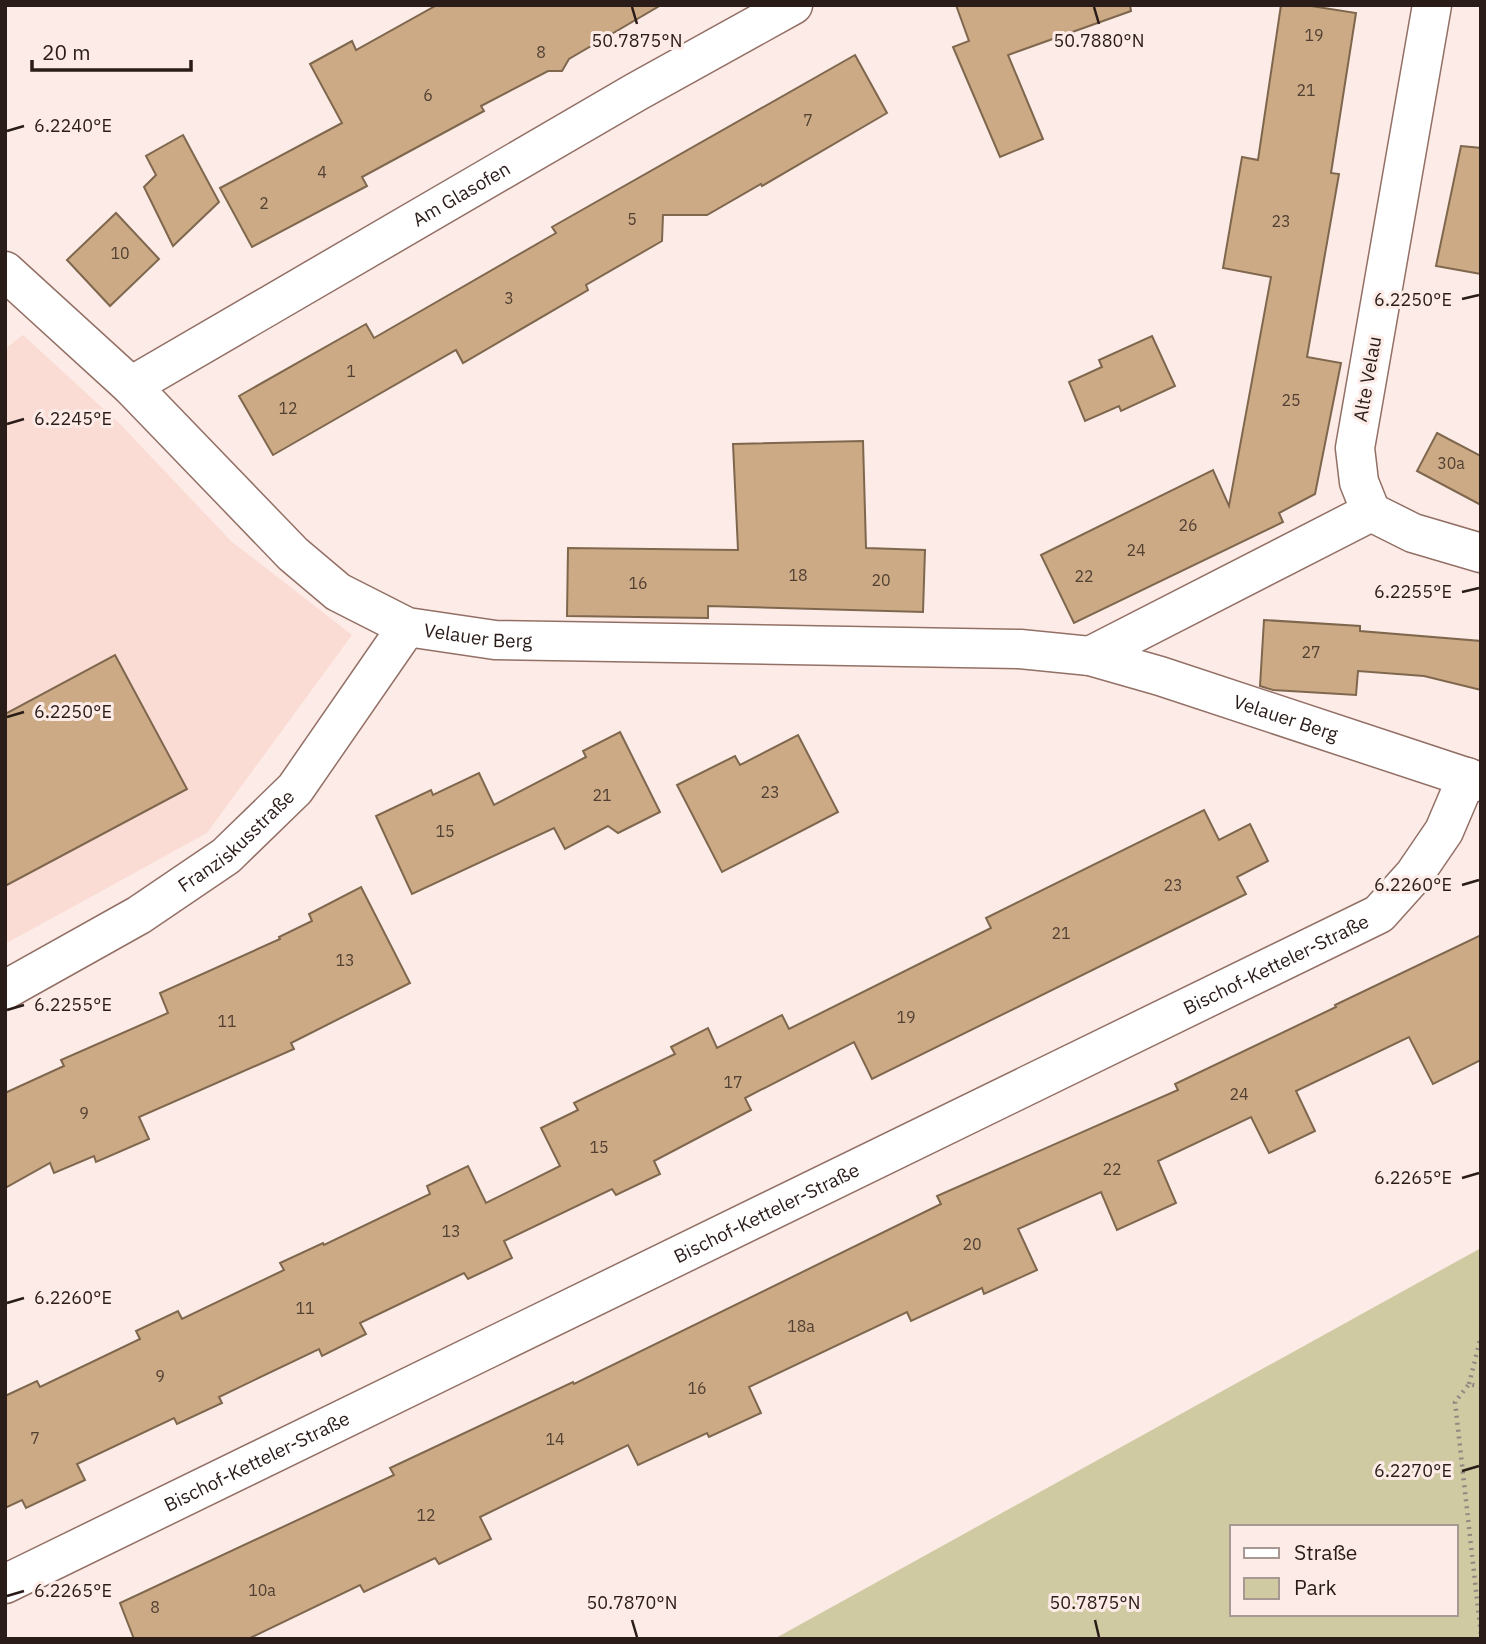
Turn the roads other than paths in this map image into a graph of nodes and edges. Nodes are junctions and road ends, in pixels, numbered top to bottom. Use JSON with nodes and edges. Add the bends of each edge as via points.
{"nodes":[{"id":1,"x":793,"y":5,"type":"edge"},
{"id":2,"x":1432,"y":5,"type":"edge"},
{"id":3,"x":5,"y":271,"type":"edge"},
{"id":4,"x":131,"y":386,"type":"junction"},
{"id":5,"x":1371,"y":512,"type":"junction"},
{"id":6,"x":1481,"y":553,"type":"edge"},
{"id":7,"x":407,"y":627,"type":"junction"},
{"id":8,"x":1090,"y":656,"type":"junction"},
{"id":9,"x":1474,"y":780,"type":"edge"},
{"id":10,"x":5,"y":990,"type":"edge"},
{"id":11,"x":5,"y":1584,"type":"edge"}],
"edges":[{"from":1,"to":4,"type":"street","name":"Am Glasofen"},
{"from":2,"to":5,"type":"street","name":"Alte Velau","via":[[1354,448],[1359,482]]},
{"from":3,"to":4,"type":"street","name":"Velauer Berg"},
{"from":4,"to":7,"type":"street","name":"Velauer Berg","via":[[293,554],[338,592]]},
{"from":5,"to":6,"type":"street","via":[[1413,533]]},
{"from":5,"to":8,"type":"street"},
{"from":7,"to":8,"type":"street","name":"Velauer Berg","via":[[495,640],[1020,649]]},
{"from":7,"to":10,"type":"street","name":"Franziskusstraße","via":[[295,789],[226,856],[139,915]]},
{"from":8,"to":9,"type":"street","name":"Velauer Berg"},
{"from":9,"to":11,"type":"street","name":"Bischof-Ketteler-Straße","via":[[1414,875],[1379,914]]}]}
